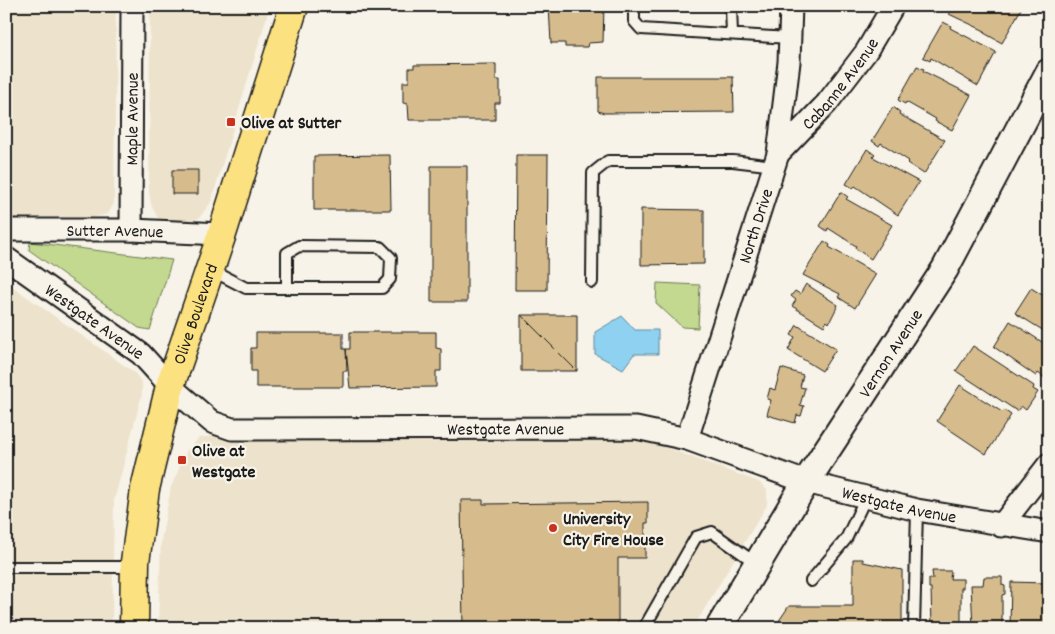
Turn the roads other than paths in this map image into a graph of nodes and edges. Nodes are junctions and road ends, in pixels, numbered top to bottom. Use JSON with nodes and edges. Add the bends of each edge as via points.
{"nodes":[{"id":1,"x":132,"y":6,"type":"edge"},
{"id":2,"x":294,"y":6,"type":"edge"},
{"id":3,"x":634,"y":6,"type":"edge"},
{"id":4,"x":731,"y":6,"type":"edge"},
{"id":5,"x":791,"y":6,"type":"edge"},
{"id":6,"x":893,"y":6,"type":"edge"},
{"id":7,"x":732,"y":34,"type":"junction"},
{"id":8,"x":790,"y":38,"type":"junction"},
{"id":9,"x":1049,"y":72,"type":"edge"},
{"id":10,"x":776,"y":160,"type":"junction"},
{"id":11,"x":6,"y":230,"type":"edge"},
{"id":12,"x":131,"y":230,"type":"junction"},
{"id":13,"x":222,"y":234,"type":"junction"},
{"id":14,"x":6,"y":258,"type":"edge"},
{"id":15,"x":210,"y":270,"type":"junction"},
{"id":16,"x":592,"y":282,"type":"dead end"},
{"id":17,"x":287,"y":288,"type":"junction"},
{"id":18,"x":170,"y":386,"type":"junction"},
{"id":19,"x":688,"y":439,"type":"junction"},
{"id":20,"x":1049,"y":464,"type":"edge"},
{"id":21,"x":806,"y":482,"type":"junction"},
{"id":22,"x":866,"y":497,"type":"junction"},
{"id":23,"x":917,"y":510,"type":"junction"},
{"id":24,"x":1001,"y":526,"type":"junction"},
{"id":25,"x":1049,"y":532,"type":"edge"},
{"id":26,"x":757,"y":564,"type":"junction"},
{"id":27,"x":6,"y":567,"type":"edge"},
{"id":28,"x":135,"y":567,"type":"junction"},
{"id":29,"x":811,"y":581,"type":"dead end"},
{"id":30,"x":134,"y":628,"type":"edge"},
{"id":31,"x":644,"y":628,"type":"edge"},
{"id":32,"x":719,"y":628,"type":"edge"},
{"id":33,"x":914,"y":628,"type":"edge"}],
"edges":[{"from":1,"to":12,"type":"street","name":"Maple Avenue"},
{"from":2,"to":13,"type":"main road","name":"Olive Boulevard"},
{"from":3,"to":7,"type":"lane","via":[[634,21],[641,29]]},
{"from":4,"to":7,"type":"lane"},
{"from":5,"to":8,"type":"street","name":"North Drive"},
{"from":6,"to":10,"type":"street","name":"Cabanne Avenue","via":[[866,52],[827,103]]},
{"from":7,"to":8,"type":"lane"},
{"from":8,"to":10,"type":"street","name":"North Drive"},
{"from":9,"to":21,"type":"street","name":"Vernon Avenue","via":[[945,268]]},
{"from":10,"to":16,"type":"lane","via":[[608,161],[593,173]]},
{"from":10,"to":19,"type":"street","name":"North Drive"},
{"from":11,"to":12,"type":"street","name":"Sutter Avenue"},
{"from":12,"to":13,"type":"street","name":"Sutter Avenue"},
{"from":13,"to":15,"type":"main road","name":"Olive Boulevard"},
{"from":14,"to":18,"type":"street","name":"Westgate Avenue","via":[[141,354]]},
{"from":15,"to":17,"type":"lane","via":[[246,288]]},
{"from":15,"to":18,"type":"main road","name":"Olive Boulevard"},
{"from":17,"to":17,"type":"lane","via":[[382,288],[390,279],[391,258],[380,247],[299,246],[288,253]]},
{"from":18,"to":19,"type":"street","name":"Westgate Avenue","via":[[212,422],[232,429],[636,428]]},
{"from":18,"to":28,"type":"main road","name":"Olive Boulevard","via":[[145,489]]},
{"from":19,"to":21,"type":"street","name":"Westgate Avenue"},
{"from":20,"to":24,"type":"street"},
{"from":21,"to":22,"type":"street","name":"Westgate Avenue"},
{"from":21,"to":26,"type":"street","name":"Vernon Avenue"},
{"from":22,"to":23,"type":"street","name":"Westgate Avenue"},
{"from":22,"to":29,"type":"lane","via":[[846,538]]},
{"from":23,"to":24,"type":"street","name":"Westgate Avenue"},
{"from":23,"to":33,"type":"lane"},
{"from":24,"to":25,"type":"street","name":"Westgate Avenue"},
{"from":26,"to":31,"type":"lane","via":[[712,532],[696,537]]},
{"from":26,"to":32,"type":"street","name":"Vernon Avenue"},
{"from":27,"to":28,"type":"lane"},
{"from":28,"to":30,"type":"main road","name":"Olive Boulevard"}]}
